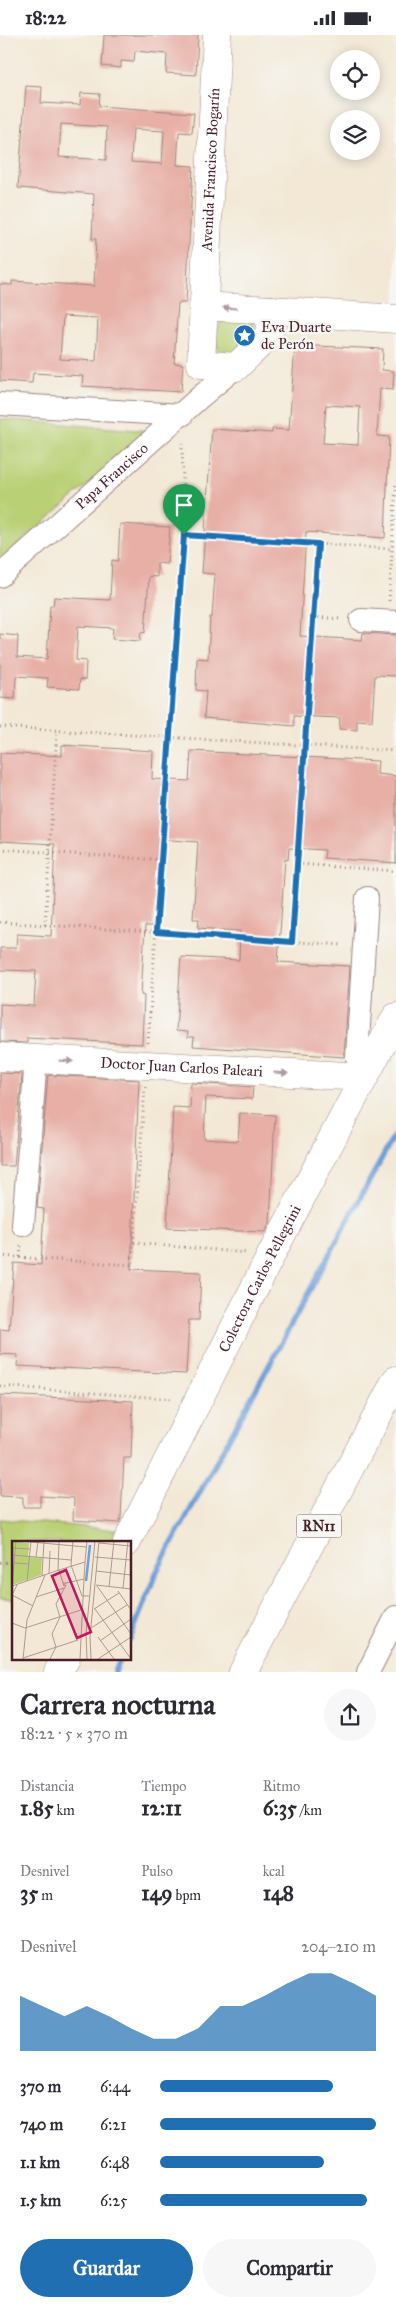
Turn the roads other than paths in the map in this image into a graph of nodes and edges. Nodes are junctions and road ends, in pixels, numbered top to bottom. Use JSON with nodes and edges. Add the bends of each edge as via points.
{"nodes":[{"id":1,"x":217,"y":35,"type":"edge"},
{"id":2,"x":203,"y":306,"type":"junction"},
{"id":3,"x":271,"y":311,"type":"junction"},
{"id":4,"x":396,"y":319,"type":"edge"},
{"id":5,"x":201,"y":364,"type":"junction"},
{"id":6,"x":236,"y":367,"type":"junction"},
{"id":7,"x":199,"y":398,"type":"junction"},
{"id":8,"x":0,"y":404,"type":"edge"},
{"id":9,"x":182,"y":415,"type":"junction"},
{"id":10,"x":0,"y":576,"type":"edge"},
{"id":11,"x":361,"y":620,"type":"road end"},
{"id":12,"x":392,"y":622,"type":"edge"},
{"id":13,"x":367,"y":898,"type":"dead end"},
{"id":14,"x":396,"y":1017,"type":"edge"},
{"id":15,"x":0,"y":1057,"type":"edge"},
{"id":16,"x":36,"y":1059,"type":"junction"},
{"id":17,"x":364,"y":1077,"type":"junction"},
{"id":18,"x":23,"y":1225,"type":"dead end"},
{"id":19,"x":396,"y":1379,"type":"edge"},
{"id":20,"x":128,"y":1541,"type":"edge"},
{"id":21,"x":396,"y":1617,"type":"edge"},
{"id":22,"x":65,"y":1659,"type":"edge"},
{"id":23,"x":58,"y":1672,"type":"edge"},
{"id":24,"x":242,"y":1672,"type":"edge"},
{"id":25,"x":368,"y":1672,"type":"edge"}],
"edges":[{"from":1,"to":2,"type":"main road","name":"Avenida Francisco Bogarín"},
{"from":3,"to":2,"type":"main road","one_way":true},
{"from":2,"to":5,"type":"main road","name":"Avenida Francisco Bogarín"},
{"from":3,"to":4,"type":"main road"},
{"from":3,"to":6,"type":"main road","via":[[269,335]]},
{"from":5,"to":6,"type":"main road"},
{"from":5,"to":7,"type":"street"},
{"from":6,"to":7,"type":"street","name":"Papa Francisco"},
{"from":7,"to":9,"type":"street","name":"Papa Francisco"},
{"from":8,"to":9,"type":"street"},
{"from":9,"to":10,"type":"street","name":"Papa Francisco"},
{"from":11,"to":12,"type":"street"},
{"from":13,"to":17,"type":"street","via":[[357,1057]]},
{"from":14,"to":17,"type":"main road","name":"Colectora Carlos Pellegrini"},
{"from":15,"to":16,"type":"main road","name":"Doctor Juan Carlos Paleari"},
{"from":16,"to":17,"type":"main road","name":"Doctor Juan Carlos Paleari","one_way":true},
{"from":16,"to":18,"type":"street"},
{"from":17,"to":20,"type":"main road","name":"Colectora Carlos Pellegrini"},
{"from":19,"to":24,"type":"main road","number":"RN11"},
{"from":21,"to":25,"type":"street"},
{"from":22,"to":23,"type":"main road"}]}
